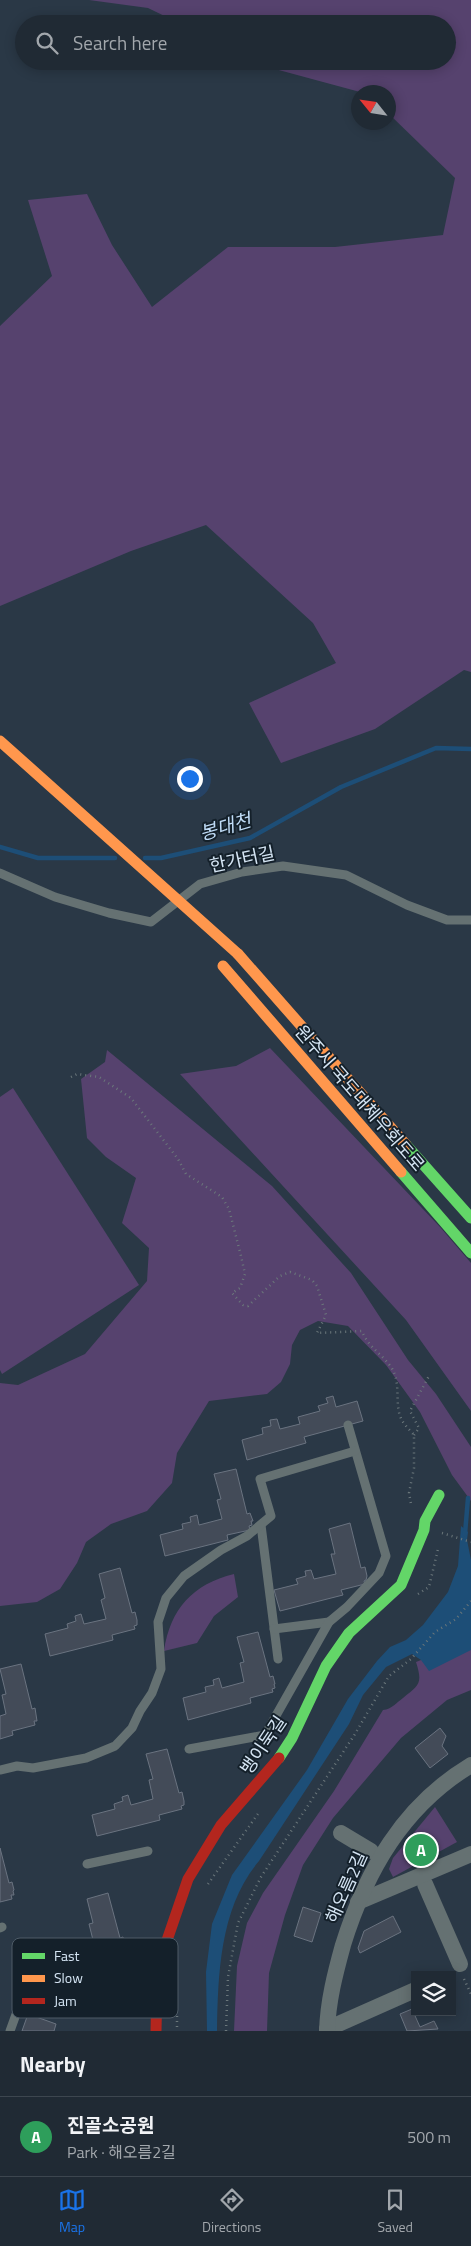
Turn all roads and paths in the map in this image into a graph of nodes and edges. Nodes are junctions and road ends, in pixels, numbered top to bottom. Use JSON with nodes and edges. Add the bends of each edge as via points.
{"nodes":[{"id":1,"x":0,"y":741,"type":"edge"},
{"id":2,"x":0,"y":873,"type":"edge"},
{"id":3,"x":151,"y":902,"type":"dead end"},
{"id":4,"x":471,"y":920,"type":"edge"},
{"id":5,"x":173,"y":921,"type":"dead end"},
{"id":6,"x":220,"y":963,"type":"dead end"},
{"id":7,"x":71,"y":1077,"type":"dead end"},
{"id":8,"x":471,"y":1218,"type":"edge"},
{"id":9,"x":471,"y":1253,"type":"edge"},
{"id":10,"x":429,"y":1376,"type":"dead end"},
{"id":11,"x":348,"y":1425,"type":"dead end"},
{"id":12,"x":414,"y":1435,"type":"junction"},
{"id":13,"x":356,"y":1451,"type":"junction"},
{"id":14,"x":439,"y":1495,"type":"dead end"},
{"id":15,"x":410,"y":1508,"type":"dead end"},
{"id":16,"x":261,"y":1525,"type":"junction"},
{"id":17,"x":453,"y":1537,"type":"dead end"},
{"id":18,"x":471,"y":1541,"type":"edge"},
{"id":19,"x":470,"y":1602,"type":"edge"},
{"id":20,"x":329,"y":1622,"type":"junction"},
{"id":21,"x":274,"y":1629,"type":"junction"},
{"id":22,"x":278,"y":1659,"type":"dead end"},
{"id":23,"x":189,"y":1749,"type":"dead end"},
{"id":24,"x":471,"y":1765,"type":"edge"},
{"id":25,"x":0,"y":1770,"type":"edge"},
{"id":26,"x":341,"y":1832,"type":"dead end"},
{"id":27,"x":148,"y":1851,"type":"dead end"},
{"id":28,"x":371,"y":1851,"type":"dead end"},
{"id":29,"x":471,"y":1854,"type":"edge"},
{"id":30,"x":87,"y":1864,"type":"dead end"},
{"id":31,"x":372,"y":1872,"type":"junction"},
{"id":32,"x":425,"y":1884,"type":"dead end"},
{"id":33,"x":390,"y":1889,"type":"junction"},
{"id":34,"x":358,"y":1902,"type":"junction"},
{"id":35,"x":168,"y":1938,"type":"edge"},
{"id":36,"x":461,"y":1970,"type":"edge"},
{"id":37,"x":411,"y":1992,"type":"edge"},
{"id":38,"x":471,"y":1994,"type":"edge"},
{"id":39,"x":15,"y":2018,"type":"edge"},
{"id":40,"x":156,"y":2018,"type":"edge"},
{"id":41,"x":327,"y":2030,"type":"edge"},
{"id":42,"x":10,"y":2031,"type":"edge"},
{"id":43,"x":156,"y":2031,"type":"edge"},
{"id":44,"x":226,"y":2031,"type":"edge"}],
"edges":[{"from":1,"to":8,"type":"main road","name":"원주시 국도대체우회도로","bridge":true,"via":[[238,954]]},
{"from":2,"to":4,"type":"lane","name":"한가터길","via":[[54,897],[152,922],[200,884],[242,872],[283,866],[346,875],[407,905],[447,920]]},
{"from":3,"to":5,"type":"main road"},
{"from":6,"to":9,"type":"main road","name":"원주시 국도대체우회도로"},
{"from":7,"to":12,"type":"path","via":[[77,1074],[99,1077],[131,1098],[186,1174],[222,1196],[229,1209],[245,1274],[240,1288],[232,1293],[242,1305],[248,1306],[280,1276],[290,1272],[312,1280],[317,1286],[326,1315],[317,1333],[362,1331],[392,1368],[400,1414]]},
{"from":10,"to":12,"type":"path","via":[[410,1411],[419,1428]]},
{"from":11,"to":13,"type":"lane"},
{"from":12,"to":15,"type":"path"},
{"from":13,"to":16,"type":"lane","via":[[260,1479],[271,1516]]},
{"from":13,"to":20,"type":"lane","via":[[386,1556],[379,1573],[347,1608]]},
{"from":14,"to":35,"type":"main road","name":"뱅이둑길","via":[[425,1521],[401,1585],[349,1632],[326,1666],[292,1738],[277,1761],[221,1826],[196,1864]]},
{"from":16,"to":21,"type":"lane"},
{"from":16,"to":25,"type":"lane","via":[[184,1576],[166,1598],[158,1622],[161,1669],[152,1693],[132,1728],[115,1746],[86,1758],[33,1768],[17,1766]]},
{"from":17,"to":18,"type":"path"},
{"from":19,"to":44,"type":"path","via":[[456,1619],[435,1632],[411,1659],[389,1676],[253,1892],[238,1923],[228,1977]]},
{"from":20,"to":21,"type":"lane"},
{"from":20,"to":23,"type":"lane","via":[[265,1735]]},
{"from":21,"to":22,"type":"lane"},
{"from":24,"to":31,"type":"street","name":"해오름2길","via":[[423,1802],[388,1845]]},
{"from":26,"to":28,"type":"street"},
{"from":27,"to":30,"type":"lane"},
{"from":29,"to":33,"type":"street"},
{"from":31,"to":33,"type":"street","via":[[380,1883]]},
{"from":31,"to":34,"type":"street","name":"해오름2길"},
{"from":32,"to":36,"type":"street"},
{"from":33,"to":34,"type":"street"},
{"from":34,"to":41,"type":"street","name":"해오름2길","via":[[329,1996]]},
{"from":36,"to":38,"type":"path"},
{"from":37,"to":41,"type":"street"},
{"from":39,"to":42,"type":"lane"},
{"from":40,"to":43,"type":"main road","name":"뱅이둑길"}]}
